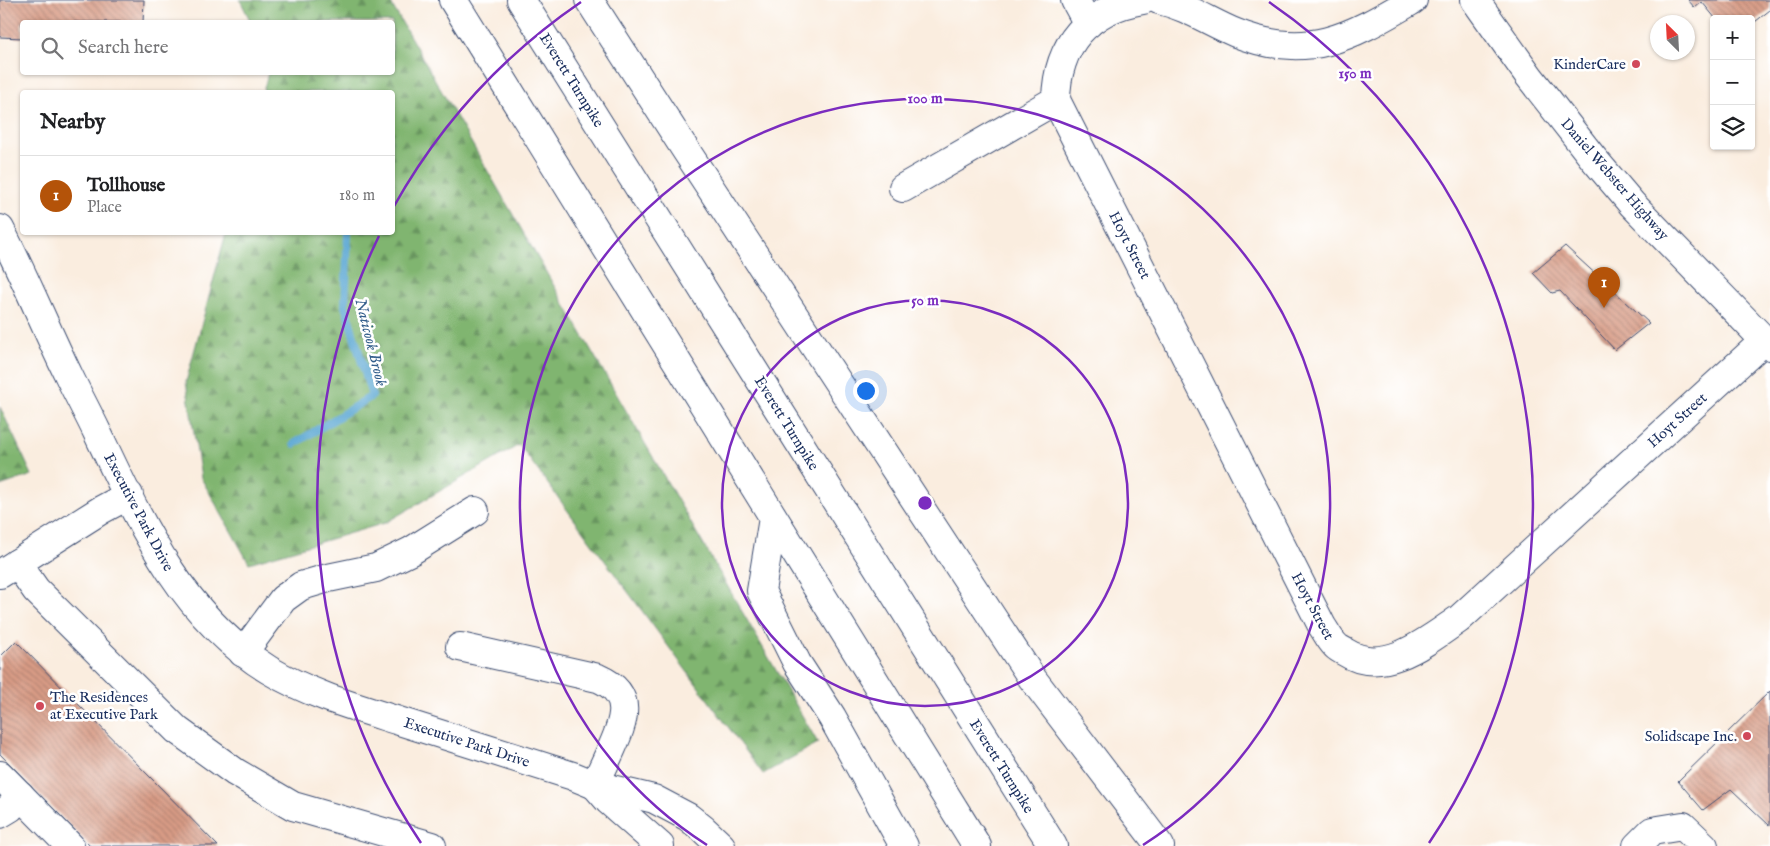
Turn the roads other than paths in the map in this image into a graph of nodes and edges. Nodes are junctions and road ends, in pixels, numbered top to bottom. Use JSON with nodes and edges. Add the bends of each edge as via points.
{"nodes":[{"id":1,"x":452,"y":0,"type":"edge"},
{"id":2,"x":522,"y":0,"type":"edge"},
{"id":3,"x":589,"y":0,"type":"edge"},
{"id":4,"x":1074,"y":0,"type":"edge"},
{"id":5,"x":1143,"y":0,"type":"edge"},
{"id":6,"x":1159,"y":0,"type":"edge"},
{"id":7,"x":1412,"y":0,"type":"edge"},
{"id":8,"x":1475,"y":0,"type":"edge"},
{"id":9,"x":1088,"y":24,"type":"junction"},
{"id":10,"x":1056,"y":100,"type":"junction"},
{"id":11,"x":903,"y":188,"type":"dead end"},
{"id":12,"x":0,"y":229,"type":"edge"},
{"id":13,"x":1767,"y":344,"type":"edge"},
{"id":14,"x":128,"y":495,"type":"junction"},
{"id":15,"x":475,"y":512,"type":"dead end"},
{"id":16,"x":773,"y":518,"type":"junction"},
{"id":17,"x":8,"y":568,"type":"edge"},
{"id":18,"x":460,"y":647,"type":"dead end"},
{"id":19,"x":243,"y":653,"type":"junction"},
{"id":20,"x":0,"y":775,"type":"edge"},
{"id":21,"x":595,"y":785,"type":"junction"},
{"id":22,"x":20,"y":795,"type":"junction"},
{"id":23,"x":0,"y":814,"type":"edge"},
{"id":24,"x":70,"y":846,"type":"edge"},
{"id":25,"x":432,"y":846,"type":"edge"},
{"id":26,"x":660,"y":846,"type":"edge"},
{"id":27,"x":721,"y":846,"type":"edge"},
{"id":28,"x":904,"y":846,"type":"edge"},
{"id":29,"x":977,"y":846,"type":"edge"},
{"id":30,"x":1052,"y":846,"type":"edge"},
{"id":31,"x":1160,"y":846,"type":"edge"},
{"id":32,"x":1637,"y":846,"type":"edge"},
{"id":33,"x":1704,"y":846,"type":"edge"}],
"edges":[{"from":1,"to":16,"type":"main road"},
{"from":2,"to":30,"type":"main road","name":"Everett Turnpike"},
{"from":3,"to":31,"type":"main road","via":[[1032,678]]},
{"from":4,"to":9,"type":"main road"},
{"from":5,"to":9,"type":"main road","via":[[1108,11]]},
{"from":6,"to":7,"type":"main road","via":[[1179,5],[1236,33],[1268,42],[1306,45],[1354,33]]},
{"from":8,"to":13,"type":"main road","name":"Daniel Webster Highway","via":[[1529,76],[1632,204]]},
{"from":9,"to":10,"type":"main road","via":[[1071,41],[1062,60],[1056,81]]},
{"from":10,"to":11,"type":"main road"},
{"from":10,"to":13,"type":"main road","name":"Hoyt Street","via":[[1322,626],[1335,646],[1352,657],[1370,661],[1392,659],[1426,642],[1459,619]]},
{"from":12,"to":14,"type":"main road","name":"Executive Park Drive"},
{"from":14,"to":17,"type":"main road"},
{"from":14,"to":19,"type":"main road","name":"Executive Park Drive","via":[[178,585],[209,623]]},
{"from":15,"to":19,"type":"main road","via":[[411,552],[376,568],[301,586],[283,599]]},
{"from":16,"to":28,"type":"main road","via":[[762,592],[797,662],[832,717]]},
{"from":16,"to":29,"type":"main road"},
{"from":17,"to":25,"type":"main road","via":[[36,590],[177,730],[235,772],[293,806]]},
{"from":18,"to":21,"type":"main road","via":[[598,678],[610,684],[619,695],[624,710],[622,725]]},
{"from":19,"to":21,"type":"main road","name":"Executive Park Drive","via":[[296,685],[335,700]]},
{"from":20,"to":22,"type":"main road"},
{"from":21,"to":26,"type":"main road","name":"Executive Park Drive"},
{"from":21,"to":27,"type":"main road","name":"Executive Park Drive","via":[[654,799],[688,817]]},
{"from":22,"to":23,"type":"main road","via":[[10,808]]},
{"from":22,"to":24,"type":"main road"},
{"from":32,"to":33,"type":"main road","via":[[1652,831],[1682,826]]}]}
